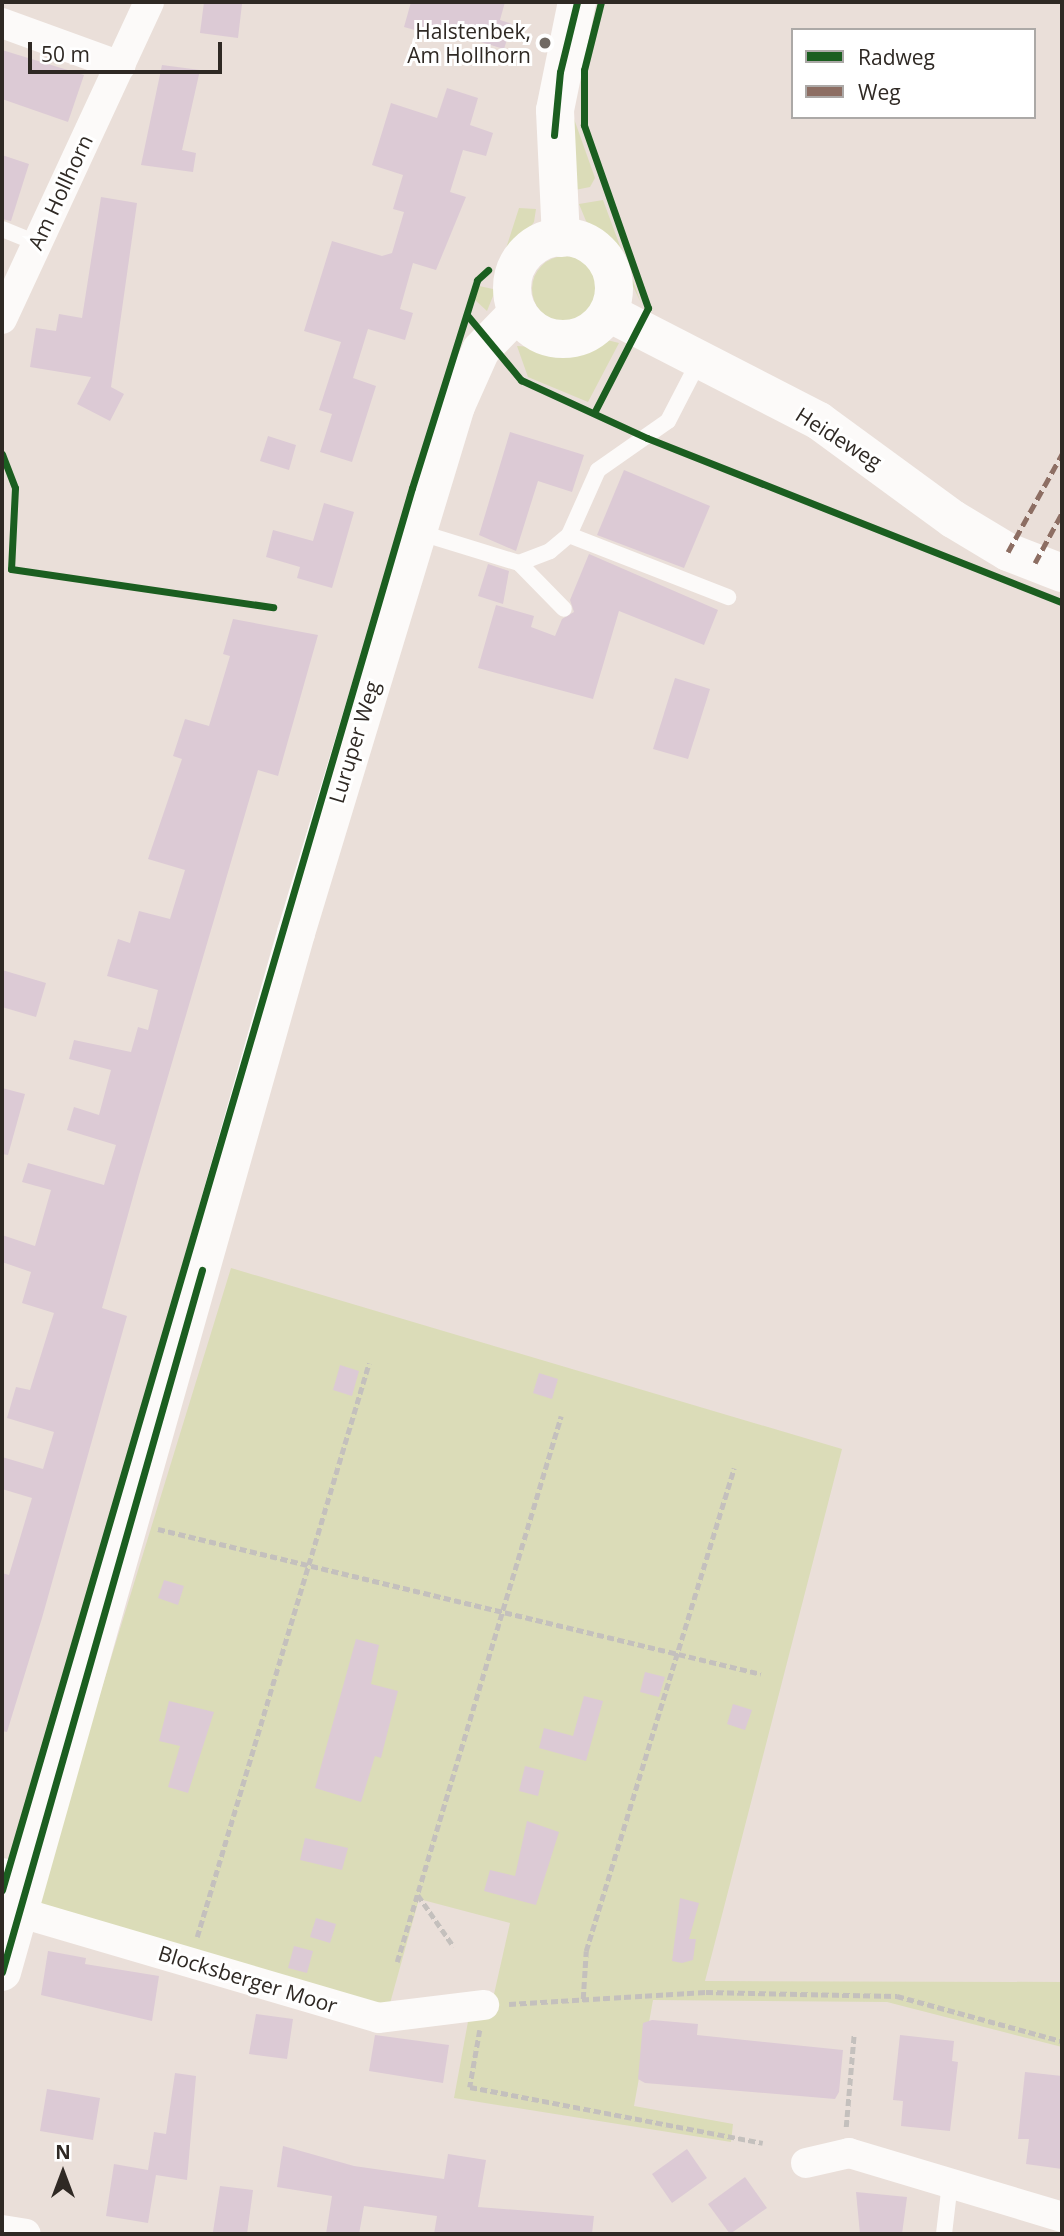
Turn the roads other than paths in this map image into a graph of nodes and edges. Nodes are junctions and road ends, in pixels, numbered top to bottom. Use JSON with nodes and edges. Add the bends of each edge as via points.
{"nodes":[{"id":1,"x":149,"y":2,"type":"edge"},
{"id":2,"x":577,"y":2,"type":"edge"},
{"id":3,"x":2,"y":23,"type":"edge"},
{"id":4,"x":120,"y":66,"type":"junction"},
{"id":5,"x":2,"y":229,"type":"edge"},
{"id":6,"x":561,"y":238,"type":"junction"},
{"id":7,"x":35,"y":242,"type":"junction"},
{"id":8,"x":518,"y":312,"type":"junction"},
{"id":9,"x":609,"y":313,"type":"junction"},
{"id":10,"x":2,"y":319,"type":"edge"},
{"id":11,"x":699,"y":361,"type":"junction"},
{"id":12,"x":418,"y":533,"type":"junction"},
{"id":13,"x":569,"y":535,"type":"junction"},
{"id":14,"x":519,"y":563,"type":"junction"},
{"id":15,"x":1062,"y":573,"type":"edge"},
{"id":16,"x":728,"y":597,"type":"dead end"},
{"id":17,"x":564,"y":609,"type":"dead end"},
{"id":18,"x":13,"y":1888,"type":"edge"},
{"id":19,"x":2,"y":1972,"type":"edge"},
{"id":20,"x":484,"y":2005,"type":"road end"},
{"id":21,"x":806,"y":2163,"type":"dead end"},
{"id":22,"x":950,"y":2183,"type":"junction"},
{"id":23,"x":1062,"y":2217,"type":"edge"},
{"id":24,"x":2,"y":2230,"type":"edge"},
{"id":25,"x":26,"y":2234,"type":"edge"},
{"id":26,"x":944,"y":2234,"type":"edge"}],
"edges":[{"from":1,"to":4,"type":"street","name":"Am Hollhorn"},
{"from":2,"to":6,"type":"street","via":[[555,110]]},
{"from":3,"to":4,"type":"street"},
{"from":4,"to":7,"type":"street","name":"Am Hollhorn"},
{"from":5,"to":7,"type":"lane"},
{"from":6,"to":8,"type":"street","via":[[530,248],[520,260],[512,296]]},
{"from":6,"to":9,"type":"street","via":[[596,248],[609,262],[615,298]]},
{"from":7,"to":10,"type":"street","name":"Am Hollhorn"},
{"from":8,"to":9,"type":"street","via":[[544,335],[562,338],[581,335]]},
{"from":8,"to":12,"type":"street","name":"Luruper Weg","via":[[489,338],[468,373]]},
{"from":9,"to":11,"type":"street","name":"Heideweg"},
{"from":11,"to":13,"type":"lane","via":[[668,421],[598,470]]},
{"from":11,"to":15,"type":"street","name":"Heideweg","via":[[819,421],[1009,552]]},
{"from":12,"to":14,"type":"lane"},
{"from":12,"to":18,"type":"street","name":"Luruper Weg","via":[[202,1270]]},
{"from":13,"to":14,"type":"lane","via":[[550,551]]},
{"from":13,"to":16,"type":"lane"},
{"from":14,"to":17,"type":"lane"},
{"from":18,"to":19,"type":"street","name":"Luruper Weg"},
{"from":18,"to":20,"type":"street","name":"Blocksberger Moor","via":[[190,1962],[379,2018]]},
{"from":21,"to":22,"type":"street","via":[[849,2153]]},
{"from":22,"to":23,"type":"street"},
{"from":22,"to":26,"type":"lane"},
{"from":24,"to":25,"type":"street"}]}
